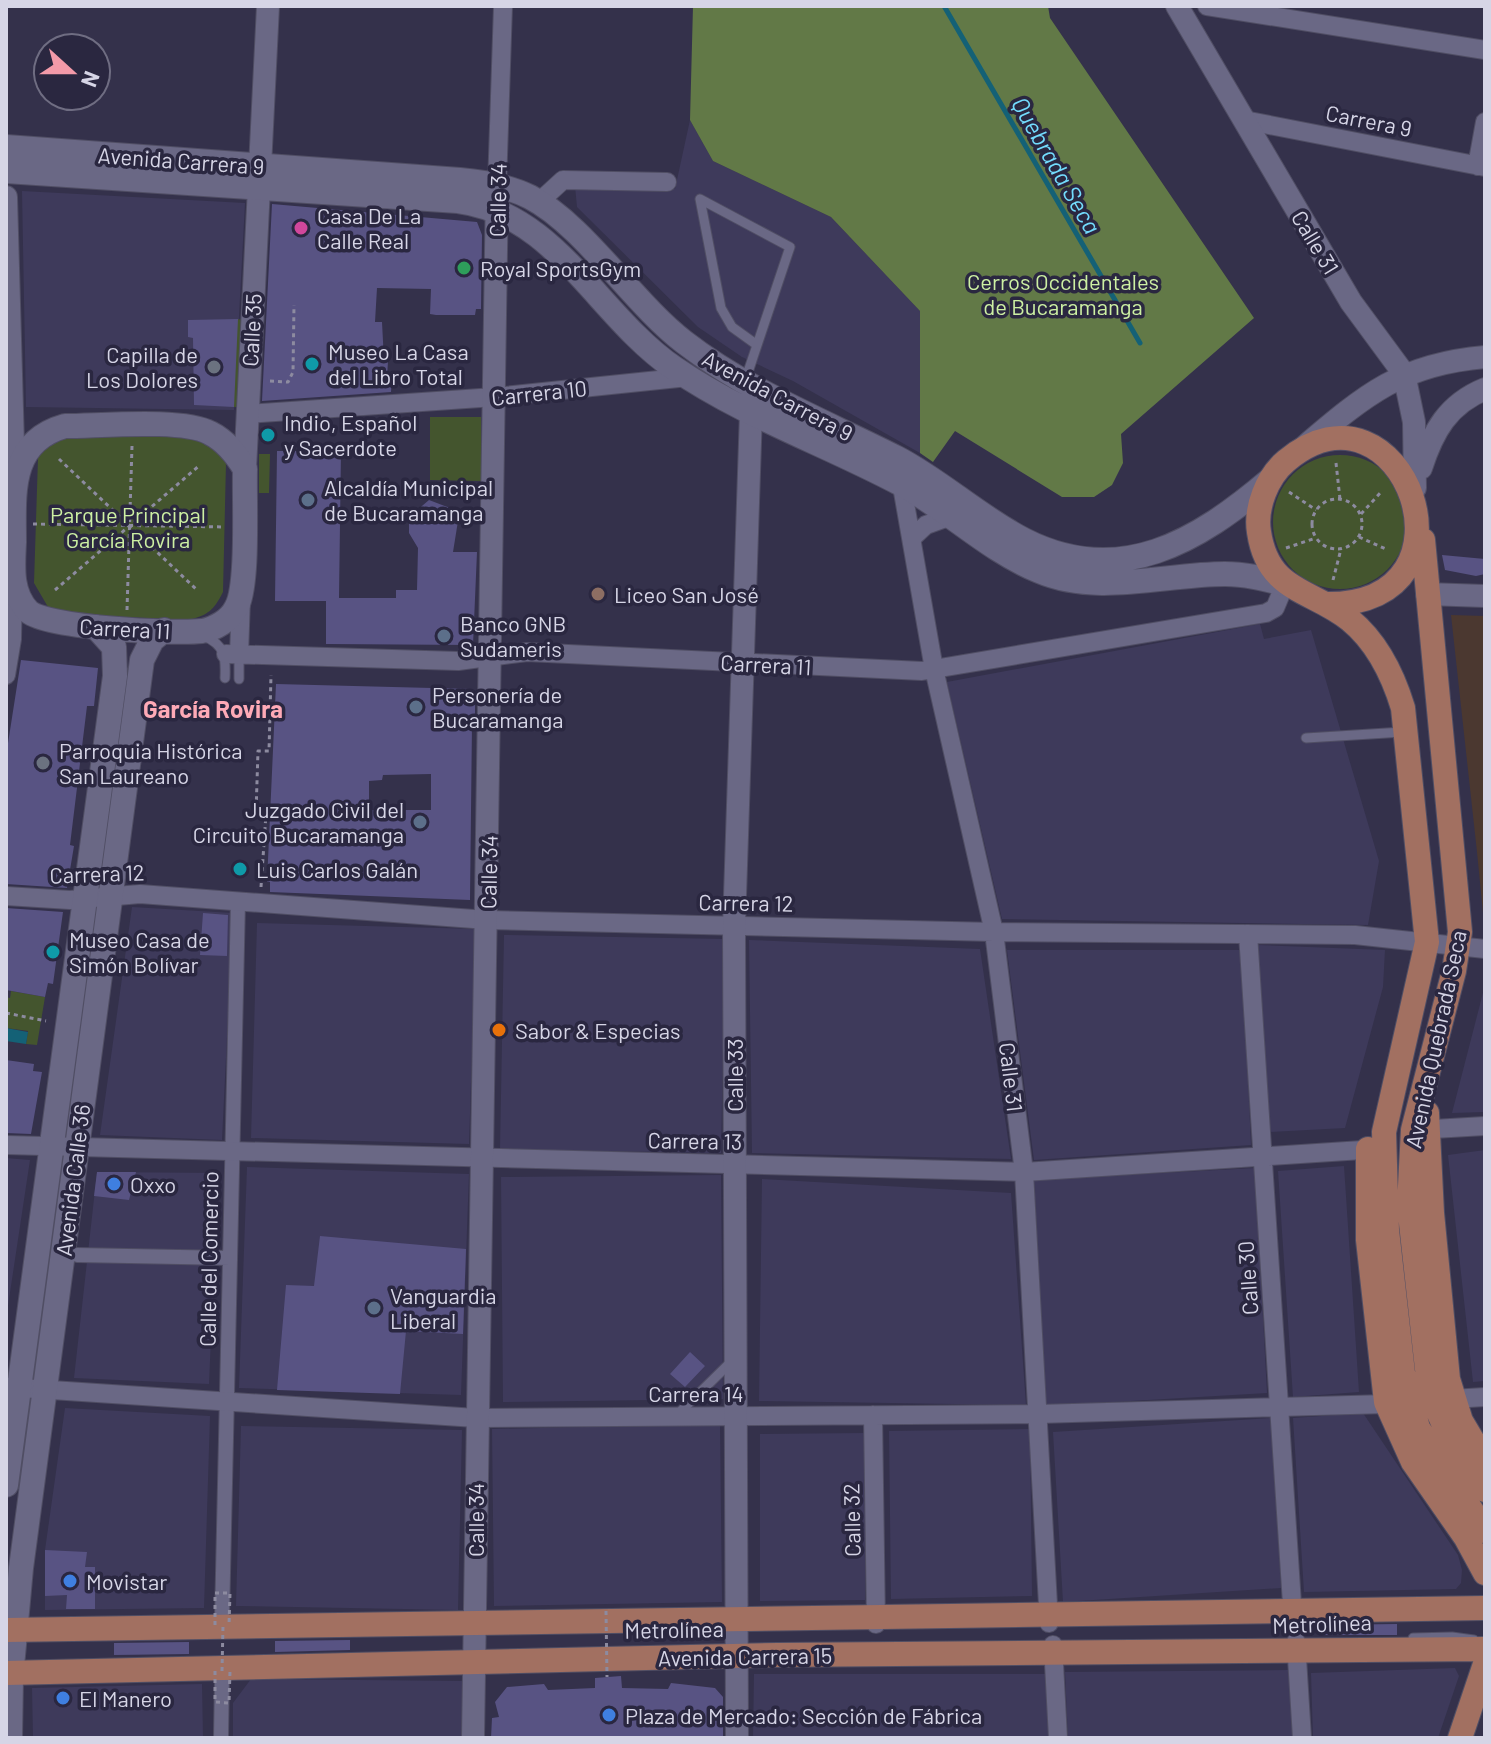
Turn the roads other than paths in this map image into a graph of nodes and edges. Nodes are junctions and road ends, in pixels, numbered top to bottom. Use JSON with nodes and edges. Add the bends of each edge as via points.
{"nodes":[{"id":1,"x":268,"y":6,"type":"edge"},
{"id":2,"x":503,"y":6,"type":"edge"},
{"id":3,"x":1177,"y":6,"type":"edge"},
{"id":4,"x":1207,"y":6,"type":"edge"},
{"id":5,"x":1485,"y":50,"type":"edge"},
{"id":6,"x":1244,"y":120,"type":"junction"},
{"id":7,"x":1485,"y":122,"type":"edge"},
{"id":8,"x":6,"y":147,"type":"edge"},
{"id":9,"x":1481,"y":166,"type":"edge"},
{"id":10,"x":6,"y":171,"type":"edge"},
{"id":11,"x":259,"y":176,"type":"junction"},
{"id":12,"x":667,"y":182,"type":"dead end"},
{"id":13,"x":6,"y":197,"type":"edge"},
{"id":14,"x":497,"y":197,"type":"junction"},
{"id":15,"x":539,"y":202,"type":"junction"},
{"id":16,"x":757,"y":345,"type":"junction"},
{"id":17,"x":1485,"y":357,"type":"edge"},
{"id":18,"x":1404,"y":374,"type":"junction"},
{"id":19,"x":688,"y":377,"type":"junction"},
{"id":20,"x":745,"y":381,"type":"junction"},
{"id":21,"x":1485,"y":389,"type":"edge"},
{"id":22,"x":495,"y":397,"type":"junction"},
{"id":23,"x":751,"y":412,"type":"junction"},
{"id":24,"x":247,"y":414,"type":"junction"},
{"id":25,"x":10,"y":415,"type":"edge"},
{"id":26,"x":1299,"y":451,"type":"junction"},
{"id":27,"x":245,"y":469,"type":"junction"},
{"id":28,"x":900,"y":472,"type":"junction"},
{"id":29,"x":1409,"y":478,"type":"junction"},
{"id":30,"x":14,"y":480,"type":"junction"},
{"id":31,"x":1270,"y":480,"type":"junction"},
{"id":32,"x":422,"y":489,"type":"dead end"},
{"id":33,"x":494,"y":492,"type":"junction"},
{"id":34,"x":951,"y":516,"type":"junction"},
{"id":35,"x":1422,"y":527,"type":"junction"},
{"id":36,"x":912,"y":538,"type":"junction"},
{"id":37,"x":13,"y":584,"type":"junction"},
{"id":38,"x":1285,"y":584,"type":"junction"},
{"id":39,"x":1427,"y":594,"type":"junction"},
{"id":40,"x":241,"y":596,"type":"junction"},
{"id":41,"x":1485,"y":596,"type":"edge"},
{"id":42,"x":1327,"y":604,"type":"junction"},
{"id":43,"x":96,"y":627,"type":"junction"},
{"id":44,"x":164,"y":630,"type":"junction"},
{"id":45,"x":189,"y":631,"type":"junction"},
{"id":46,"x":9,"y":645,"type":"edge"},
{"id":47,"x":233,"y":655,"type":"junction"},
{"id":48,"x":492,"y":656,"type":"junction"},
{"id":49,"x":743,"y":663,"type":"junction"},
{"id":50,"x":934,"y":669,"type":"junction"},
{"id":51,"x":6,"y":675,"type":"edge"},
{"id":52,"x":225,"y":678,"type":"dead end"},
{"id":53,"x":239,"y":679,"type":"dead end"},
{"id":54,"x":1407,"y":732,"type":"junction"},
{"id":55,"x":1306,"y":738,"type":"dead end"},
{"id":56,"x":111,"y":895,"type":"junction"},
{"id":57,"x":6,"y":896,"type":"edge"},
{"id":58,"x":84,"y":899,"type":"junction"},
{"id":59,"x":238,"y":901,"type":"junction"},
{"id":60,"x":487,"y":920,"type":"junction"},
{"id":61,"x":734,"y":926,"type":"junction"},
{"id":62,"x":994,"y":932,"type":"junction"},
{"id":63,"x":1248,"y":934,"type":"junction"},
{"id":64,"x":1427,"y":942,"type":"junction"},
{"id":65,"x":1459,"y":945,"type":"junction"},
{"id":66,"x":1485,"y":949,"type":"edge"},
{"id":67,"x":1485,"y":1126,"type":"edge"},
{"id":68,"x":1420,"y":1130,"type":"junction"},
{"id":69,"x":6,"y":1145,"type":"edge"},
{"id":70,"x":51,"y":1146,"type":"junction"},
{"id":71,"x":76,"y":1147,"type":"junction"},
{"id":72,"x":1376,"y":1149,"type":"junction"},
{"id":73,"x":233,"y":1152,"type":"junction"},
{"id":74,"x":1263,"y":1154,"type":"junction"},
{"id":75,"x":482,"y":1159,"type":"junction"},
{"id":76,"x":735,"y":1165,"type":"junction"},
{"id":77,"x":1024,"y":1172,"type":"junction"},
{"id":78,"x":77,"y":1255,"type":"dead end"},
{"id":79,"x":230,"y":1258,"type":"junction"},
{"id":80,"x":735,"y":1359,"type":"junction"},
{"id":81,"x":12,"y":1387,"type":"edge"},
{"id":82,"x":45,"y":1389,"type":"junction"},
{"id":83,"x":1485,"y":1397,"type":"edge"},
{"id":84,"x":1452,"y":1399,"type":"junction"},
{"id":85,"x":227,"y":1402,"type":"junction"},
{"id":86,"x":1387,"y":1404,"type":"junction"},
{"id":87,"x":1279,"y":1407,"type":"junction"},
{"id":88,"x":1038,"y":1414,"type":"junction"},
{"id":89,"x":873,"y":1415,"type":"junction"},
{"id":90,"x":735,"y":1416,"type":"junction"},
{"id":91,"x":675,"y":1417,"type":"junction"},
{"id":92,"x":476,"y":1418,"type":"junction"},
{"id":93,"x":1485,"y":1461,"type":"edge"},
{"id":94,"x":6,"y":1485,"type":"edge"},
{"id":95,"x":1485,"y":1490,"type":"edge"},
{"id":96,"x":1485,"y":1531,"type":"edge"},
{"id":97,"x":1485,"y":1573,"type":"edge"},
{"id":98,"x":1485,"y":1610,"type":"edge"},
{"id":99,"x":1292,"y":1615,"type":"junction"},
{"id":100,"x":1049,"y":1619,"type":"junction"},
{"id":101,"x":876,"y":1621,"type":"junction"},
{"id":102,"x":222,"y":1623,"type":"road end"},
{"id":103,"x":736,"y":1637,"type":"junction"},
{"id":104,"x":474,"y":1642,"type":"junction"},
{"id":105,"x":1297,"y":1646,"type":"junction"},
{"id":106,"x":1053,"y":1648,"type":"junction"},
{"id":107,"x":1485,"y":1648,"type":"edge"},
{"id":108,"x":10,"y":1650,"type":"edge"},
{"id":109,"x":1485,"y":1664,"type":"edge"},
{"id":110,"x":222,"y":1672,"type":"road end"},
{"id":111,"x":10,"y":1738,"type":"edge"},
{"id":112,"x":221,"y":1738,"type":"edge"},
{"id":113,"x":473,"y":1738,"type":"edge"},
{"id":114,"x":737,"y":1738,"type":"edge"},
{"id":115,"x":1058,"y":1738,"type":"edge"},
{"id":116,"x":1302,"y":1738,"type":"edge"},
{"id":117,"x":1460,"y":1738,"type":"edge"}],
"edges":[{"from":1,"to":11,"type":"street","name":"Calle 35"},
{"from":2,"to":14,"type":"street","name":"Calle 34"},
{"from":3,"to":6,"type":"street","name":"Calle 31"},
{"from":4,"to":5,"type":"street"},
{"from":6,"to":9,"type":"street","name":"Carrera 9"},
{"from":6,"to":18,"type":"street","name":"Calle 31","via":[[1351,302]]},
{"from":7,"to":9,"type":"street"},
{"from":8,"to":11,"type":"main road","name":"Avenida Carrera 9"},
{"from":10,"to":11,"type":"main road","name":"Avenida Carrera 9"},
{"from":11,"to":14,"type":"main road","name":"Avenida Carrera 9","via":[[458,201]]},
{"from":11,"to":24,"type":"street","name":"Calle 35"},
{"from":12,"to":15,"type":"street","via":[[563,180]]},
{"from":13,"to":25,"type":"street"},
{"from":14,"to":15,"type":"main road","name":"Avenida Carrera 9"},
{"from":14,"to":19,"type":"main road","name":"Avenida Carrera 9","via":[[638,338]]},
{"from":14,"to":22,"type":"street","name":"Calle 34"},
{"from":15,"to":20,"type":"main road","name":"Avenida Carrera 9","via":[[682,341]]},
{"from":16,"to":16,"type":"lane","via":[[790,247],[700,199],[721,308],[732,327]]},
{"from":16,"to":20,"type":"lane"},
{"from":17,"to":18,"type":"street"},
{"from":18,"to":26,"type":"street","via":[[1374,391]]},
{"from":18,"to":29,"type":"street","name":"Calle 31","via":[[1414,422]]},
{"from":19,"to":22,"type":"street","name":"Carrera 10"},
{"from":19,"to":23,"type":"main road","name":"Avenida Carrera 9"},
{"from":20,"to":28,"type":"main road","name":"Avenida Carrera 9"},
{"from":21,"to":29,"type":"street","via":[[1468,396],[1440,423]]},
{"from":22,"to":24,"type":"street","name":"Carrera 10"},
{"from":22,"to":33,"type":"street","name":"Calle 34"},
{"from":23,"to":28,"type":"main road","name":"Avenida Carrera 9"},
{"from":23,"to":49,"type":"street","name":"Calle 33"},
{"from":24,"to":27,"type":"street","name":"Calle 35"},
{"from":25,"to":30,"type":"street"},
{"from":26,"to":29,"type":"main road","via":[[1334,440],[1371,446]]},
{"from":26,"to":31,"type":"main road"},
{"from":27,"to":30,"type":"main road","via":[[222,440],[201,429],[65,426],[39,438]]},
{"from":27,"to":40,"type":"main road","name":"Calle 35"},
{"from":28,"to":31,"type":"main road","name":"Avenida Carrera 9","via":[[1025,541],[1090,559],[1143,556],[1185,542]]},
{"from":28,"to":34,"type":"main road","name":"Avenida Carrera 9"},
{"from":28,"to":36,"type":"street","name":"Calle 31"},
{"from":29,"to":35,"type":"main road","name":"Avenida Quebrada Seca"},
{"from":30,"to":37,"type":"main road"},
{"from":31,"to":38,"type":"main road","via":[[1260,504],[1258,530],[1265,555]]},
{"from":32,"to":33,"type":"lane"},
{"from":33,"to":48,"type":"street","name":"Calle 34"},
{"from":34,"to":36,"type":"street","via":[[926,525]]},
{"from":34,"to":38,"type":"main road","name":"Avenida Carrera 9","via":[[998,550],[1054,577],[1127,582],[1237,574]]},
{"from":35,"to":39,"type":"main road","name":"Avenida Quebrada Seca"},
{"from":35,"to":42,"type":"main road","via":[[1412,562],[1397,582],[1352,604]]},
{"from":36,"to":50,"type":"street","name":"Calle 31"},
{"from":37,"to":43,"type":"main road","name":"Carrera 11","via":[[34,617]]},
{"from":37,"to":46,"type":"street"},
{"from":38,"to":42,"type":"main road","name":"Avenida Quebrada Seca"},
{"from":38,"to":50,"type":"street","name":"Carrera 11","via":[[1275,608],[1266,613]]},
{"from":39,"to":41,"type":"street"},
{"from":39,"to":65,"type":"main road","name":"Avenida Quebrada Seca"},
{"from":40,"to":45,"type":"main road","name":"Carrera 11","via":[[218,626]]},
{"from":40,"to":47,"type":"street","name":"Calle 35"},
{"from":42,"to":54,"type":"main road","name":"Avenida Quebrada Seca","via":[[1352,622],[1383,660],[1397,687]]},
{"from":43,"to":44,"type":"main road","name":"Carrera 11"},
{"from":43,"to":58,"type":"main road","name":"Avenida Calle 36","via":[[107,635],[115,660]]},
{"from":44,"to":45,"type":"main road","name":"Carrera 11"},
{"from":44,"to":56,"type":"main road","name":"Avenida Calle 36","via":[[142,660]]},
{"from":45,"to":47,"type":"lane"},
{"from":46,"to":51,"type":"street"},
{"from":47,"to":48,"type":"street","name":"Carrera 11","via":[[458,661]]},
{"from":47,"to":52,"type":"lane"},
{"from":47,"to":53,"type":"lane"},
{"from":48,"to":49,"type":"street","name":"Carrera 11","via":[[527,652]]},
{"from":48,"to":60,"type":"street","name":"Calle 34"},
{"from":49,"to":50,"type":"street","name":"Carrera 11"},
{"from":49,"to":61,"type":"street","name":"Calle 33"},
{"from":50,"to":62,"type":"street","name":"Calle 31"},
{"from":54,"to":55,"type":"lane"},
{"from":54,"to":64,"type":"main road","name":"Avenida Quebrada Seca"},
{"from":56,"to":58,"type":"street","name":"Carrera 12"},
{"from":56,"to":59,"type":"street","name":"Carrera 12"},
{"from":56,"to":71,"type":"main road","name":"Avenida Calle 36"},
{"from":57,"to":58,"type":"street","name":"Carrera 12"},
{"from":58,"to":70,"type":"main road","name":"Avenida Calle 36"},
{"from":59,"to":60,"type":"street","name":"Carrera 12"},
{"from":59,"to":73,"type":"street","name":"Calle del Comercio"},
{"from":60,"to":61,"type":"street","name":"Carrera 12"},
{"from":60,"to":75,"type":"street","name":"Calle 34"},
{"from":61,"to":62,"type":"street","name":"Carrera 12"},
{"from":61,"to":76,"type":"street","name":"Calle 33"},
{"from":62,"to":63,"type":"street","name":"Carrera 12"},
{"from":62,"to":77,"type":"street","name":"Calle 31"},
{"from":63,"to":64,"type":"street","name":"Carrera 12"},
{"from":63,"to":74,"type":"street","name":"Calle 30"},
{"from":64,"to":65,"type":"street","name":"Carrera 12"},
{"from":64,"to":72,"type":"main road","name":"Avenida Quebrada Seca"},
{"from":65,"to":66,"type":"street","name":"Carrera 12"},
{"from":65,"to":68,"type":"main road","name":"Avenida Quebrada Seca","via":[[1431,1058]]},
{"from":67,"to":68,"type":"street"},
{"from":68,"to":84,"type":"main road"},
{"from":68,"to":95,"type":"main road","name":"Avenida Quebrada Seca","via":[[1409,1205],[1428,1378],[1447,1432]]},
{"from":69,"to":70,"type":"street","name":"Carrera 13"},
{"from":70,"to":71,"type":"street","name":"Carrera 13"},
{"from":70,"to":81,"type":"main road","name":"Avenida Calle 36"},
{"from":71,"to":73,"type":"street","name":"Carrera 13"},
{"from":71,"to":82,"type":"main road","name":"Avenida Calle 36"},
{"from":72,"to":74,"type":"street","name":"Carrera 13"},
{"from":72,"to":86,"type":"main road","via":[[1368,1240]]},
{"from":72,"to":96,"type":"main road","name":"Avenida Quebrada Seca","via":[[1403,1373],[1418,1428]]},
{"from":73,"to":75,"type":"street","name":"Carrera 13"},
{"from":73,"to":79,"type":"street","name":"Calle del Comercio"},
{"from":74,"to":77,"type":"street","name":"Carrera 13"},
{"from":74,"to":87,"type":"street","name":"Calle 30"},
{"from":75,"to":76,"type":"street","name":"Carrera 13"},
{"from":75,"to":92,"type":"street","name":"Calle 34"},
{"from":76,"to":77,"type":"street","name":"Carrera 13"},
{"from":76,"to":80,"type":"street","name":"Calle 33"},
{"from":77,"to":88,"type":"street","name":"Calle 31"},
{"from":78,"to":79,"type":"street"},
{"from":79,"to":85,"type":"street","name":"Calle del Comercio"},
{"from":80,"to":90,"type":"street","name":"Calle 33"},
{"from":80,"to":91,"type":"lane"},
{"from":81,"to":82,"type":"street","name":"Carrera 14"},
{"from":81,"to":94,"type":"main road","name":"Avenida Calle 36"},
{"from":82,"to":85,"type":"street","name":"Carrera 14"},
{"from":82,"to":108,"type":"main road","name":"Avenida Calle 36"},
{"from":83,"to":84,"type":"street"},
{"from":84,"to":93,"type":"main road"},
{"from":85,"to":92,"type":"street","name":"Carrera 14"},
{"from":85,"to":102,"type":"street","name":"Calle del Comercio"},
{"from":86,"to":87,"type":"street","name":"Carrera 14"},
{"from":86,"to":97,"type":"main road","via":[[1413,1462]]},
{"from":87,"to":88,"type":"street","name":"Carrera 14"},
{"from":87,"to":99,"type":"street","name":"Calle 30"},
{"from":88,"to":89,"type":"street","name":"Carrera 14"},
{"from":88,"to":100,"type":"street","name":"Calle 31"},
{"from":89,"to":90,"type":"street","name":"Carrera 14"},
{"from":89,"to":101,"type":"street","name":"Calle 32"},
{"from":90,"to":91,"type":"street","name":"Carrera 14"},
{"from":90,"to":103,"type":"street","name":"Calle 33"},
{"from":91,"to":92,"type":"street","name":"Carrera 14"},
{"from":92,"to":104,"type":"street","name":"Calle 34"},
{"from":98,"to":99,"type":"main road","name":"Avenida Carrera 15"},
{"from":99,"to":100,"type":"main road","name":"Avenida Carrera 15"},
{"from":100,"to":101,"type":"main road","name":"Avenida Carrera 15"},
{"from":101,"to":103,"type":"main road","name":"Avenida Carrera 15"},
{"from":103,"to":104,"type":"main road","name":"Avenida Carrera 15"},
{"from":103,"to":104,"type":"main road","name":"Avenida Carrera 15"},
{"from":103,"to":106,"type":"main road","name":"Avenida Carrera 15"},
{"from":103,"to":114,"type":"street","name":"Calle 33"},
{"from":104,"to":108,"type":"main road","name":"Avenida Carrera 15"},
{"from":104,"to":108,"type":"main road","name":"Avenida Carrera 15"},
{"from":104,"to":108,"type":"lane","via":[[223,1658]]},
{"from":104,"to":113,"type":"street","name":"Calle 34"},
{"from":105,"to":106,"type":"main road","name":"Avenida Carrera 15"},
{"from":105,"to":107,"type":"main road","name":"Avenida Carrera 15"},
{"from":105,"to":116,"type":"street"},
{"from":106,"to":115,"type":"street"},
{"from":108,"to":111,"type":"main road","name":"Avenida Calle 36"},
{"from":109,"to":117,"type":"main road"},
{"from":110,"to":112,"type":"street"}]}
